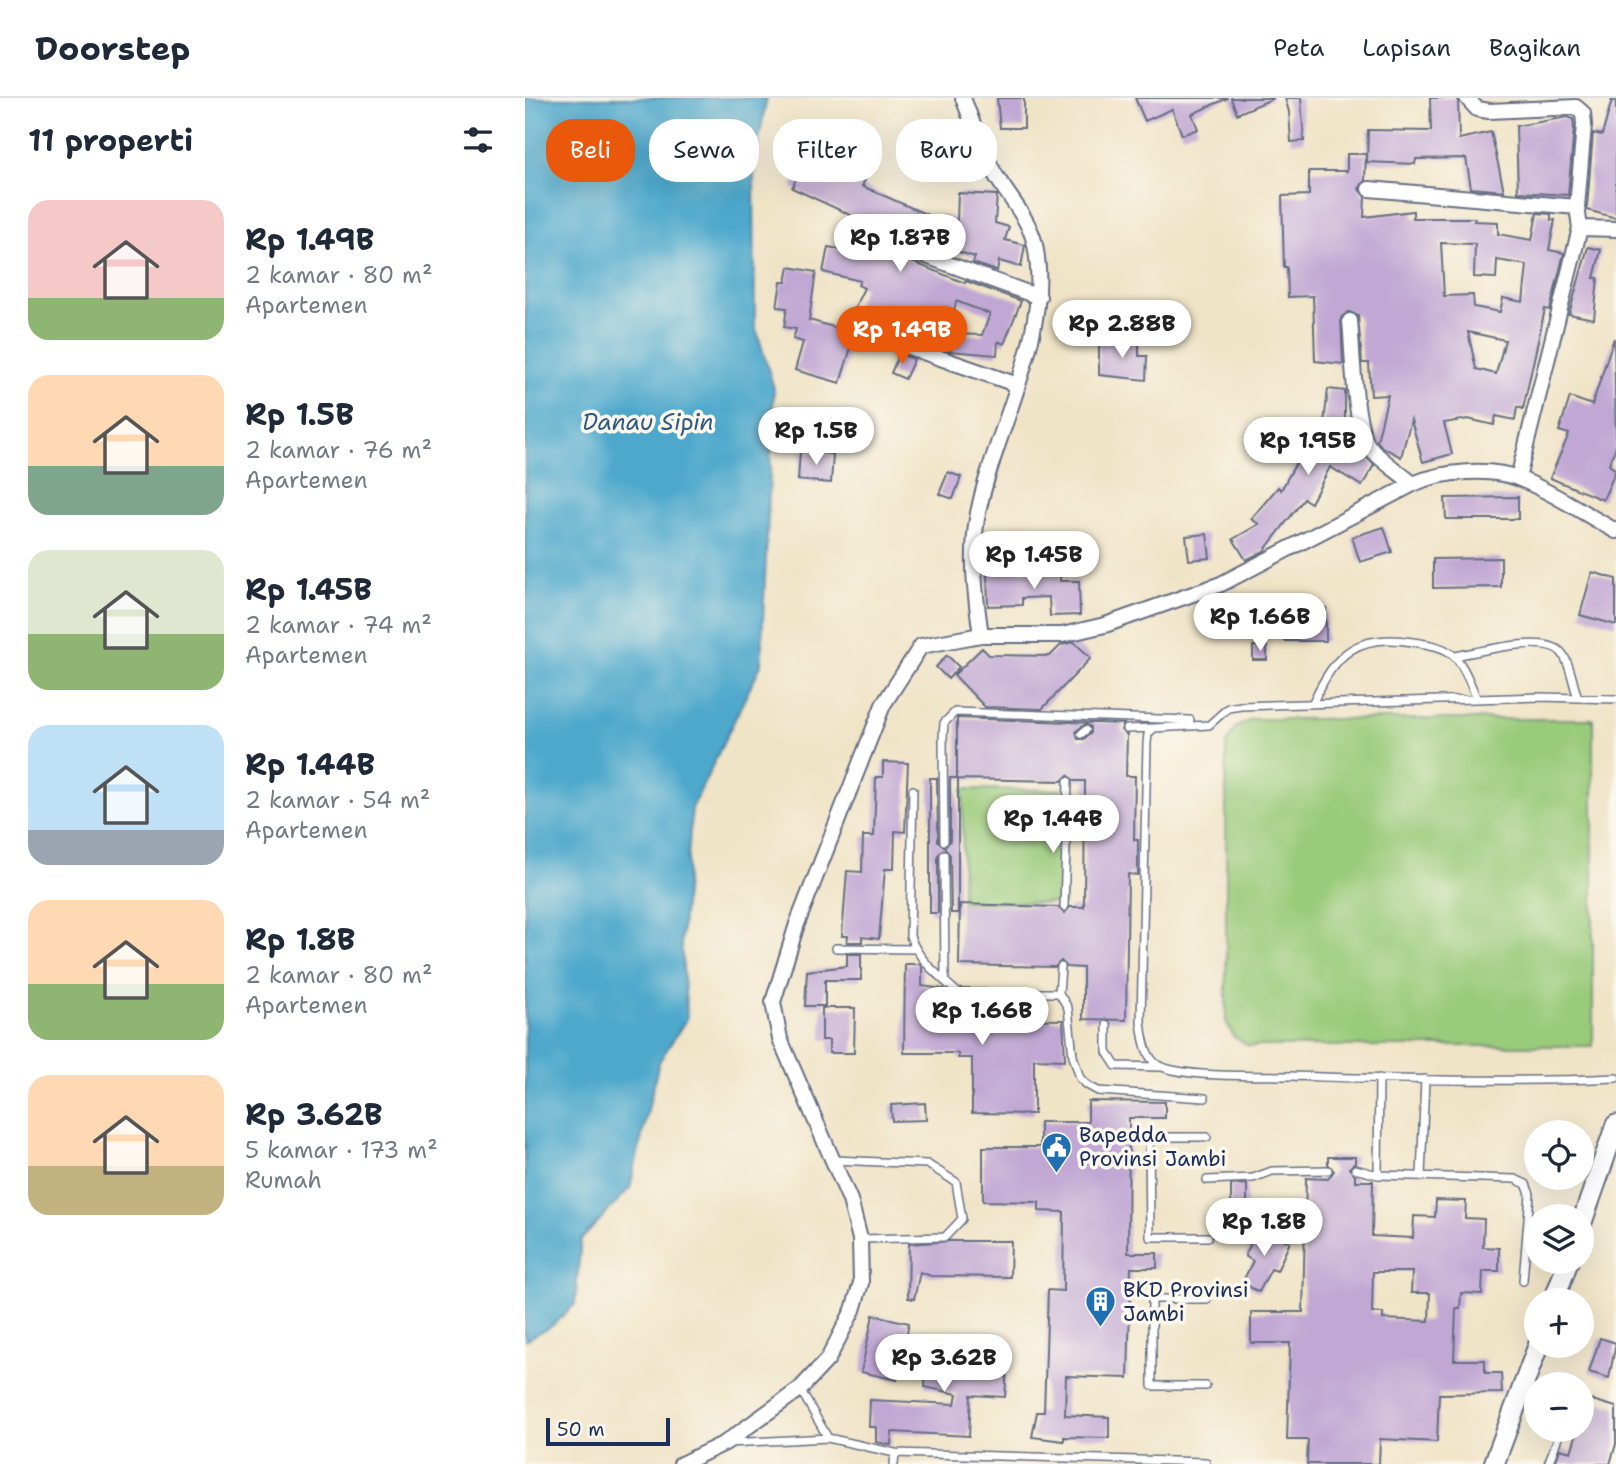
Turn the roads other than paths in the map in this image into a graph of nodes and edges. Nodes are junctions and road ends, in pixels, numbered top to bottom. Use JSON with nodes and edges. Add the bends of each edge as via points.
{"nodes":[{"id":1,"x":963,"y":98,"type":"edge"},
{"id":2,"x":1467,"y":98,"type":"edge"},
{"id":3,"x":1369,"y":188,"type":"dead end"},
{"id":4,"x":1577,"y":206,"type":"junction"},
{"id":5,"x":1580,"y":228,"type":"junction"},
{"id":6,"x":1616,"y":229,"type":"edge"},
{"id":7,"x":877,"y":238,"type":"dead end"},
{"id":8,"x":1039,"y":297,"type":"junction"},
{"id":9,"x":1350,"y":321,"type":"dead end"},
{"id":10,"x":871,"y":334,"type":"dead end"},
{"id":11,"x":1018,"y":385,"type":"junction"},
{"id":12,"x":1518,"y":478,"type":"junction"},
{"id":13,"x":1413,"y":484,"type":"junction"},
{"id":14,"x":1616,"y":531,"type":"edge"},
{"id":15,"x":981,"y":635,"type":"junction"},
{"id":16,"x":1455,"y":656,"type":"junction"},
{"id":17,"x":1578,"y":698,"type":"junction"},
{"id":18,"x":1477,"y":699,"type":"junction"},
{"id":19,"x":1616,"y":699,"type":"edge"},
{"id":20,"x":1313,"y":702,"type":"junction"},
{"id":21,"x":1190,"y":720,"type":"dead end"},
{"id":22,"x":1154,"y":728,"type":"junction"},
{"id":23,"x":1127,"y":729,"type":"dead end"},
{"id":24,"x":1068,"y":781,"type":"dead end"},
{"id":25,"x":913,"y":790,"type":"dead end"},
{"id":26,"x":944,"y":841,"type":"dead end"},
{"id":27,"x":944,"y":855,"type":"dead end"},
{"id":28,"x":1064,"y":907,"type":"dead end"},
{"id":29,"x":835,"y":948,"type":"dead end"},
{"id":30,"x":914,"y":949,"type":"junction"},
{"id":31,"x":1061,"y":967,"type":"dead end"},
{"id":32,"x":945,"y":981,"type":"junction"},
{"id":33,"x":1059,"y":993,"type":"junction"},
{"id":34,"x":1107,"y":1025,"type":"dead end"},
{"id":35,"x":1161,"y":1067,"type":"junction"},
{"id":36,"x":1379,"y":1078,"type":"junction"},
{"id":37,"x":1616,"y":1078,"type":"edge"},
{"id":38,"x":1425,"y":1079,"type":"junction"},
{"id":39,"x":1205,"y":1098,"type":"dead end"},
{"id":40,"x":1616,"y":1125,"type":"edge"},
{"id":41,"x":1207,"y":1137,"type":"dead end"},
{"id":42,"x":833,"y":1160,"type":"junction"},
{"id":43,"x":1328,"y":1170,"type":"dead end"},
{"id":44,"x":1355,"y":1170,"type":"dead end"},
{"id":45,"x":1378,"y":1175,"type":"junction"},
{"id":46,"x":1421,"y":1176,"type":"junction"},
{"id":47,"x":1207,"y":1180,"type":"dead end"},
{"id":48,"x":1588,"y":1204,"type":"edge"},
{"id":49,"x":1208,"y":1237,"type":"dead end"},
{"id":50,"x":860,"y":1239,"type":"junction"},
{"id":51,"x":1523,"y":1281,"type":"dead end"},
{"id":52,"x":1207,"y":1299,"type":"dead end"},
{"id":53,"x":1534,"y":1358,"type":"edge"},
{"id":54,"x":1206,"y":1386,"type":"dead end"},
{"id":55,"x":800,"y":1389,"type":"junction"},
{"id":56,"x":828,"y":1438,"type":"junction"},
{"id":57,"x":1556,"y":1442,"type":"edge"},
{"id":58,"x":725,"y":1443,"type":"junction"},
{"id":59,"x":895,"y":1453,"type":"junction"},
{"id":60,"x":1206,"y":1462,"type":"dead end"},
{"id":61,"x":681,"y":1464,"type":"edge"},
{"id":62,"x":894,"y":1464,"type":"edge"},
{"id":63,"x":1495,"y":1464,"type":"edge"},
{"id":64,"x":1548,"y":1464,"type":"edge"}],
"edges":[{"from":1,"to":8,"type":"street","via":[[991,167],[1034,242]]},
{"from":2,"to":4,"type":"street","via":[[1477,109],[1489,111],[1576,107],[1583,113]]},
{"from":3,"to":4,"type":"street"},
{"from":4,"to":5,"type":"street"},
{"from":5,"to":6,"type":"street"},
{"from":5,"to":12,"type":"street"},
{"from":7,"to":8,"type":"street"},
{"from":8,"to":11,"type":"street"},
{"from":9,"to":13,"type":"street","via":[[1363,433],[1372,450]]},
{"from":10,"to":11,"type":"street"},
{"from":11,"to":15,"type":"street","via":[[979,512],[974,587]]},
{"from":12,"to":13,"type":"street","via":[[1460,471]]},
{"from":12,"to":14,"type":"street"},
{"from":13,"to":15,"type":"street","via":[[1221,584],[1105,625],[1062,635]]},
{"from":15,"to":42,"type":"street","via":[[921,646],[883,705],[797,925],[773,1002],[780,1039]]},
{"from":16,"to":17,"type":"lane","via":[[1551,645],[1562,653]]},
{"from":16,"to":18,"type":"lane"},
{"from":16,"to":20,"type":"lane","via":[[1434,646],[1376,639],[1346,653],[1329,668]]},
{"from":17,"to":18,"type":"lane"},
{"from":17,"to":19,"type":"lane"},
{"from":18,"to":20,"type":"lane"},
{"from":20,"to":22,"type":"lane","via":[[1228,708],[1209,725]]},
{"from":21,"to":26,"type":"lane","via":[[955,712],[944,723]]},
{"from":22,"to":23,"type":"lane"},
{"from":22,"to":35,"type":"lane","via":[[1147,743],[1141,1021],[1145,1046]]},
{"from":24,"to":28,"type":"lane"},
{"from":25,"to":30,"type":"lane","via":[[909,936]]},
{"from":27,"to":32,"type":"lane"},
{"from":29,"to":30,"type":"lane"},
{"from":30,"to":32,"type":"lane"},
{"from":31,"to":33,"type":"lane"},
{"from":32,"to":33,"type":"lane","via":[[958,993]]},
{"from":33,"to":39,"type":"lane","via":[[1068,1008],[1080,1078],[1087,1085],[1098,1091]]},
{"from":34,"to":35,"type":"lane","via":[[1107,1052],[1116,1066]]},
{"from":35,"to":36,"type":"lane","via":[[1215,1074]]},
{"from":36,"to":38,"type":"lane"},
{"from":36,"to":45,"type":"lane"},
{"from":37,"to":38,"type":"lane"},
{"from":38,"to":46,"type":"lane"},
{"from":40,"to":48,"type":"main road"},
{"from":41,"to":49,"type":"lane","via":[[1149,1137],[1150,1237]]},
{"from":42,"to":50,"type":"street"},
{"from":42,"to":50,"type":"lane","via":[[927,1164],[956,1182],[962,1219],[945,1237]]},
{"from":43,"to":47,"type":"lane","via":[[1272,1171],[1253,1178]]},
{"from":44,"to":45,"type":"lane"},
{"from":45,"to":46,"type":"lane"},
{"from":46,"to":51,"type":"lane","via":[[1515,1179],[1526,1184],[1530,1194]]},
{"from":50,"to":55,"type":"street","via":[[861,1283],[853,1310],[828,1359]]},
{"from":52,"to":54,"type":"lane","via":[[1152,1299],[1152,1386]]},
{"from":53,"to":63,"type":"main road"},
{"from":55,"to":56,"type":"lane"},
{"from":55,"to":58,"type":"street"},
{"from":56,"to":58,"type":"lane"},
{"from":56,"to":59,"type":"lane"},
{"from":57,"to":64,"type":"lane"},
{"from":58,"to":61,"type":"street"},
{"from":59,"to":60,"type":"lane"},
{"from":59,"to":62,"type":"lane"}]}
